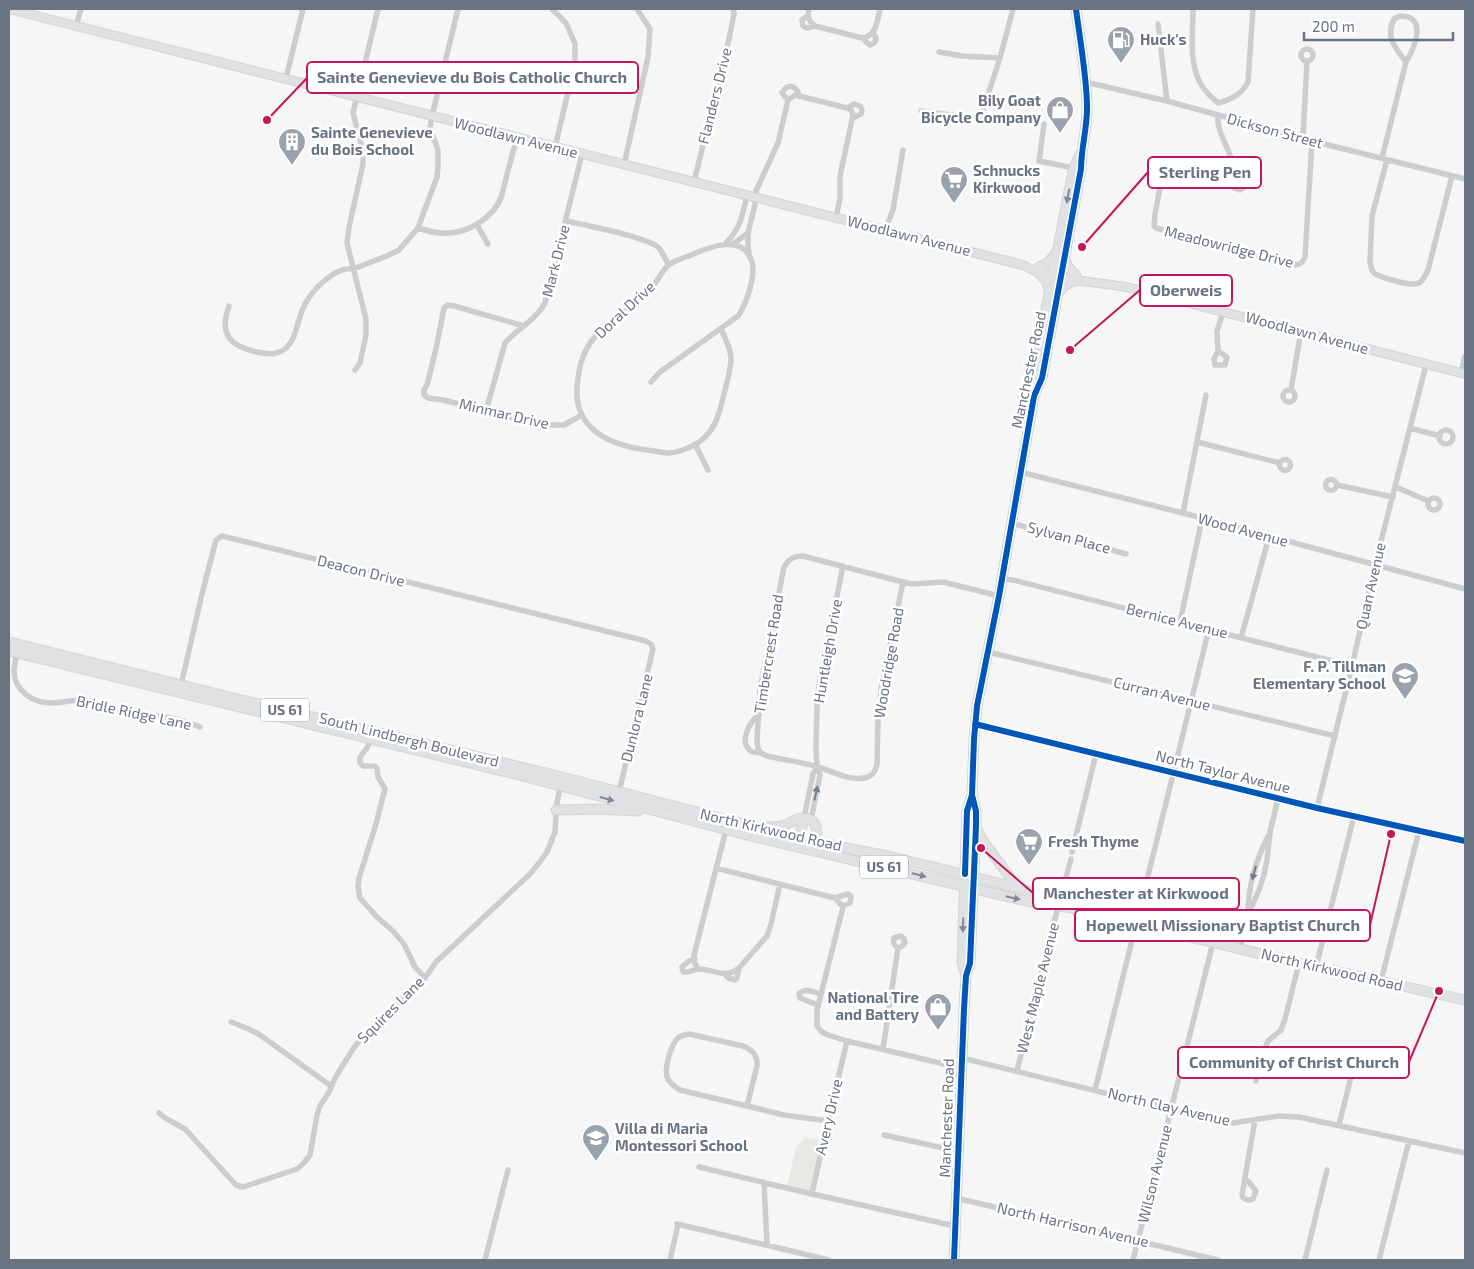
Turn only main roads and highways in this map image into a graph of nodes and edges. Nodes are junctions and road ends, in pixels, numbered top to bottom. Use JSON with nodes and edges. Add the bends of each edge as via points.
{"nodes":[{"id":1,"x":1076,"y":9,"type":"edge"},
{"id":2,"x":1082,"y":150,"type":"junction"},
{"id":3,"x":1057,"y":251,"type":"junction"},
{"id":4,"x":1064,"y":258,"type":"junction"},
{"id":5,"x":1057,"y":274,"type":"junction"},
{"id":6,"x":1054,"y":292,"type":"junction"},
{"id":7,"x":9,"y":642,"type":"edge"},
{"id":8,"x":13,"y":652,"type":"edge"},
{"id":9,"x":561,"y":782,"type":"junction"},
{"id":10,"x":972,"y":795,"type":"junction"},
{"id":11,"x":556,"y":810,"type":"road end"},
{"id":12,"x":659,"y":813,"type":"junction"},
{"id":13,"x":690,"y":816,"type":"junction"},
{"id":14,"x":808,"y":819,"type":"junction"},
{"id":15,"x":976,"y":826,"type":"junction"},
{"id":16,"x":753,"y":828,"type":"junction"},
{"id":17,"x":801,"y":839,"type":"junction"},
{"id":18,"x":813,"y":842,"type":"junction"},
{"id":19,"x":803,"y":849,"type":"junction"},
{"id":20,"x":969,"y":876,"type":"junction"},
{"id":21,"x":969,"y":888,"type":"junction"},
{"id":22,"x":1018,"y":888,"type":"junction"},
{"id":23,"x":1056,"y":904,"type":"junction"},
{"id":24,"x":1465,"y":1000,"type":"edge"},
{"id":25,"x":954,"y":1260,"type":"edge"}],
"edges":[{"from":1,"to":2,"type":"main road","name":"Manchester Road","via":[[1086,82],[1087,113]]},
{"from":2,"to":3,"type":"main road","name":"Manchester Road","one_way":true,"via":[[1074,168]]},
{"from":2,"to":4,"type":"main road","name":"Manchester Road"},
{"from":3,"to":5,"type":"main road","name":"Manchester Road"},
{"from":3,"to":6,"type":"main road","via":[[1039,269]]},
{"from":4,"to":5,"type":"main road","name":"Manchester Road"},
{"from":4,"to":6,"type":"main road","via":[[1075,279]]},
{"from":5,"to":6,"type":"main road","name":"Manchester Road"},
{"from":6,"to":10,"type":"main road","name":"Manchester Road","via":[[1042,378],[1034,396],[980,693],[975,724]]},
{"from":7,"to":9,"type":"main road","name":"South Lindbergh Boulevard","number":"US 61"},
{"from":8,"to":9,"type":"main road","name":"South Lindbergh Boulevard","number":"US 61"},
{"from":9,"to":12,"type":"main road","name":"South Lindbergh Boulevard","number":"US 61","one_way":true},
{"from":9,"to":13,"type":"main road","name":"South Lindbergh Boulevard","number":"US 61","via":[[619,792]]},
{"from":10,"to":15,"type":"main road","name":"Manchester Road"},
{"from":10,"to":20,"type":"main road","name":"Manchester Road","via":[[967,810]]},
{"from":11,"to":12,"type":"main road"},
{"from":12,"to":13,"type":"main road","name":"South Lindbergh Boulevard","number":"US 61"},
{"from":13,"to":16,"type":"main road","name":"North Kirkwood Road","number":"US 61"},
{"from":13,"to":19,"type":"main road","name":"North Kirkwood Road","number":"US 61","via":[[726,830]]},
{"from":14,"to":16,"type":"main road","via":[[799,818],[781,826]]},
{"from":14,"to":17,"type":"main road","via":[[801,831]]},
{"from":14,"to":18,"type":"main road","via":[[817,828]]},
{"from":15,"to":20,"type":"main road","name":"Manchester Road"},
{"from":15,"to":22,"type":"main road","via":[[983,841]]},
{"from":16,"to":17,"type":"main road","name":"North Kirkwood Road","number":"US 61"},
{"from":17,"to":18,"type":"main road","name":"North Kirkwood Road","number":"US 61"},
{"from":17,"to":19,"type":"main road"},
{"from":18,"to":19,"type":"main road"},
{"from":18,"to":20,"type":"main road","name":"North Kirkwood Road","number":"US 61"},
{"from":19,"to":21,"type":"main road","name":"North Kirkwood Road","number":"US 61","one_way":true},
{"from":20,"to":21,"type":"main road","name":"Manchester Road"},
{"from":20,"to":22,"type":"main road","name":"North Kirkwood Road","number":"US 61"},
{"from":21,"to":23,"type":"main road","name":"North Kirkwood Road","number":"US 61","one_way":true,"via":[[1040,904]]},
{"from":21,"to":25,"type":"main road","name":"Manchester Road","via":[[970,963],[966,976],[961,1068]]},
{"from":22,"to":23,"type":"main road","name":"North Kirkwood Road","number":"US 61"},
{"from":23,"to":24,"type":"main road","name":"North Kirkwood Road","number":"US 61"}]}
